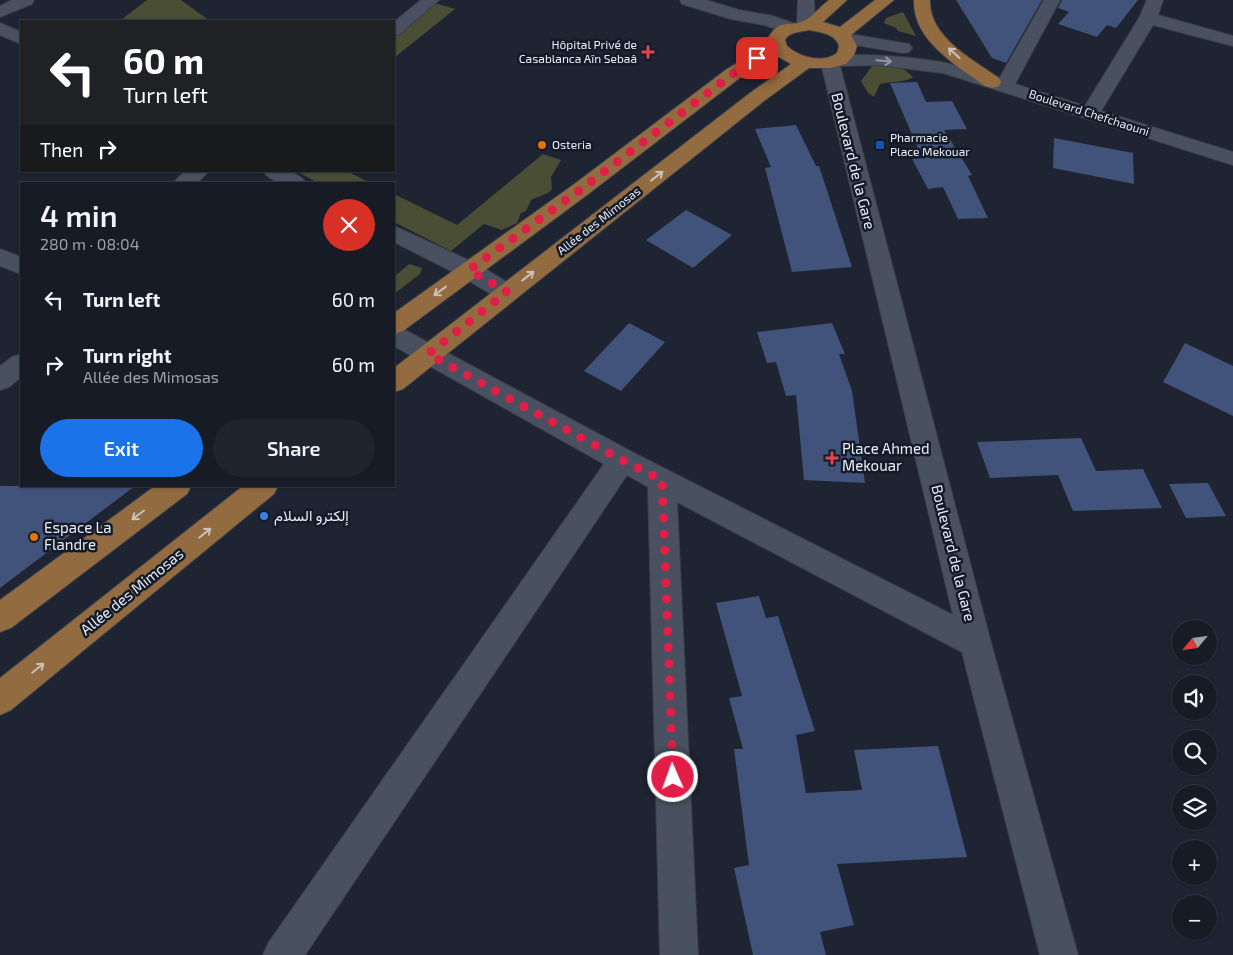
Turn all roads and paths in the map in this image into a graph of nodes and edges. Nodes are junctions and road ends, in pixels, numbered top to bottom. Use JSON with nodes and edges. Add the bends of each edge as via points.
{"nodes":[{"id":1,"x":26,"y":0,"type":"edge"},
{"id":2,"x":431,"y":0,"type":"edge"},
{"id":3,"x":688,"y":0,"type":"edge"},
{"id":4,"x":806,"y":0,"type":"edge"},
{"id":5,"x":839,"y":0,"type":"edge"},
{"id":6,"x":886,"y":0,"type":"edge"},
{"id":7,"x":922,"y":0,"type":"edge"},
{"id":8,"x":1052,"y":0,"type":"edge"},
{"id":9,"x":1155,"y":0,"type":"edge"},
{"id":10,"x":0,"y":12,"type":"edge"},
{"id":11,"x":736,"y":16,"type":"junction"},
{"id":12,"x":1148,"y":18,"type":"junction"},
{"id":13,"x":802,"y":26,"type":"junction"},
{"id":14,"x":0,"y":28,"type":"edge"},
{"id":15,"x":395,"y":29,"type":"edge"},
{"id":16,"x":842,"y":37,"type":"junction"},
{"id":17,"x":20,"y":38,"type":"edge"},
{"id":18,"x":1233,"y":41,"type":"edge"},
{"id":19,"x":776,"y":44,"type":"junction"},
{"id":20,"x":833,"y":62,"type":"junction"},
{"id":21,"x":805,"y":63,"type":"junction"},
{"id":22,"x":945,"y":68,"type":"junction"},
{"id":23,"x":998,"y":84,"type":"junction"},
{"id":24,"x":1090,"y":113,"type":"junction"},
{"id":25,"x":1233,"y":158,"type":"edge"},
{"id":26,"x":198,"y":172,"type":"edge"},
{"id":27,"x":275,"y":172,"type":"edge"},
{"id":28,"x":185,"y":182,"type":"edge"},
{"id":29,"x":293,"y":182,"type":"edge"},
{"id":30,"x":395,"y":233,"type":"edge"},
{"id":31,"x":0,"y":257,"type":"edge"},
{"id":32,"x":20,"y":266,"type":"edge"},
{"id":33,"x":469,"y":270,"type":"junction"},
{"id":34,"x":507,"y":292,"type":"junction"},
{"id":35,"x":395,"y":324,"type":"edge"},
{"id":36,"x":395,"y":336,"type":"edge"},
{"id":37,"x":428,"y":354,"type":"junction"},
{"id":38,"x":20,"y":365,"type":"edge"},
{"id":39,"x":0,"y":380,"type":"edge"},
{"id":40,"x":395,"y":381,"type":"edge"},
{"id":41,"x":622,"y":460,"type":"junction"},
{"id":42,"x":662,"y":480,"type":"junction"},
{"id":43,"x":176,"y":487,"type":"edge"},
{"id":44,"x":263,"y":487,"type":"edge"},
{"id":45,"x":0,"y":618,"type":"edge"},
{"id":46,"x":976,"y":643,"type":"junction"},
{"id":47,"x":0,"y":699,"type":"edge"},
{"id":48,"x":282,"y":955,"type":"edge"},
{"id":49,"x":679,"y":955,"type":"edge"},
{"id":50,"x":1059,"y":955,"type":"edge"}],
"edges":[{"from":1,"to":10,"type":"street"},
{"from":2,"to":15,"type":"street"},
{"from":3,"to":11,"type":"street"},
{"from":4,"to":13,"type":"street"},
{"from":5,"to":13,"type":"main road"},
{"from":6,"to":16,"type":"main road"},
{"from":23,"to":7,"type":"main road","one_way":true,"via":[[954,53],[931,31],[922,13]]},
{"from":8,"to":23,"type":"street"},
{"from":9,"to":12,"type":"street"},
{"from":11,"to":13,"type":"street"},
{"from":11,"to":19,"type":"street"},
{"from":12,"to":18,"type":"street"},
{"from":12,"to":24,"type":"street"},
{"from":13,"to":16,"type":"main road","via":[[827,28]]},
{"from":13,"to":19,"type":"main road","via":[[778,36]]},
{"from":14,"to":17,"type":"street"},
{"from":16,"to":20,"type":"main road","via":[[847,50],[844,56]]},
{"from":16,"to":22,"type":"street","name":"Boulevard Chefchaouni","via":[[904,48]]},
{"from":19,"to":21,"type":"main road","via":[[787,57]]},
{"from":19,"to":33,"type":"main road"},
{"from":20,"to":21,"type":"main road"},
{"from":20,"to":22,"type":"street","name":"Boulevard Chefchaouni","one_way":true,"via":[[878,60]]},
{"from":20,"to":46,"type":"street","name":"Boulevard de la Gare","via":[[863,201]]},
{"from":34,"to":21,"type":"main road","name":"Allée des Mimosas","one_way":true},
{"from":22,"to":23,"type":"street","name":"Boulevard Chefchaouni"},
{"from":23,"to":24,"type":"street","name":"Boulevard Chefchaouni"},
{"from":24,"to":25,"type":"street","name":"Boulevard Chefchaouni"},
{"from":26,"to":28,"type":"street"},
{"from":27,"to":29,"type":"street"},
{"from":30,"to":33,"type":"street"},
{"from":31,"to":32,"type":"street"},
{"from":33,"to":34,"type":"street"},
{"from":33,"to":35,"type":"main road","one_way":true},
{"from":34,"to":37,"type":"main road","name":"Allée des Mimosas"},
{"from":36,"to":37,"type":"street"},
{"from":37,"to":40,"type":"main road","name":"Allée des Mimosas"},
{"from":37,"to":41,"type":"street"},
{"from":38,"to":39,"type":"street"},
{"from":41,"to":42,"type":"street"},
{"from":41,"to":48,"type":"street"},
{"from":42,"to":46,"type":"street"},
{"from":42,"to":49,"type":"street"},
{"from":43,"to":45,"type":"main road","one_way":true},
{"from":47,"to":44,"type":"main road","name":"Allée des Mimosas","one_way":true},
{"from":46,"to":50,"type":"street","name":"Boulevard de la Gare"}]}
